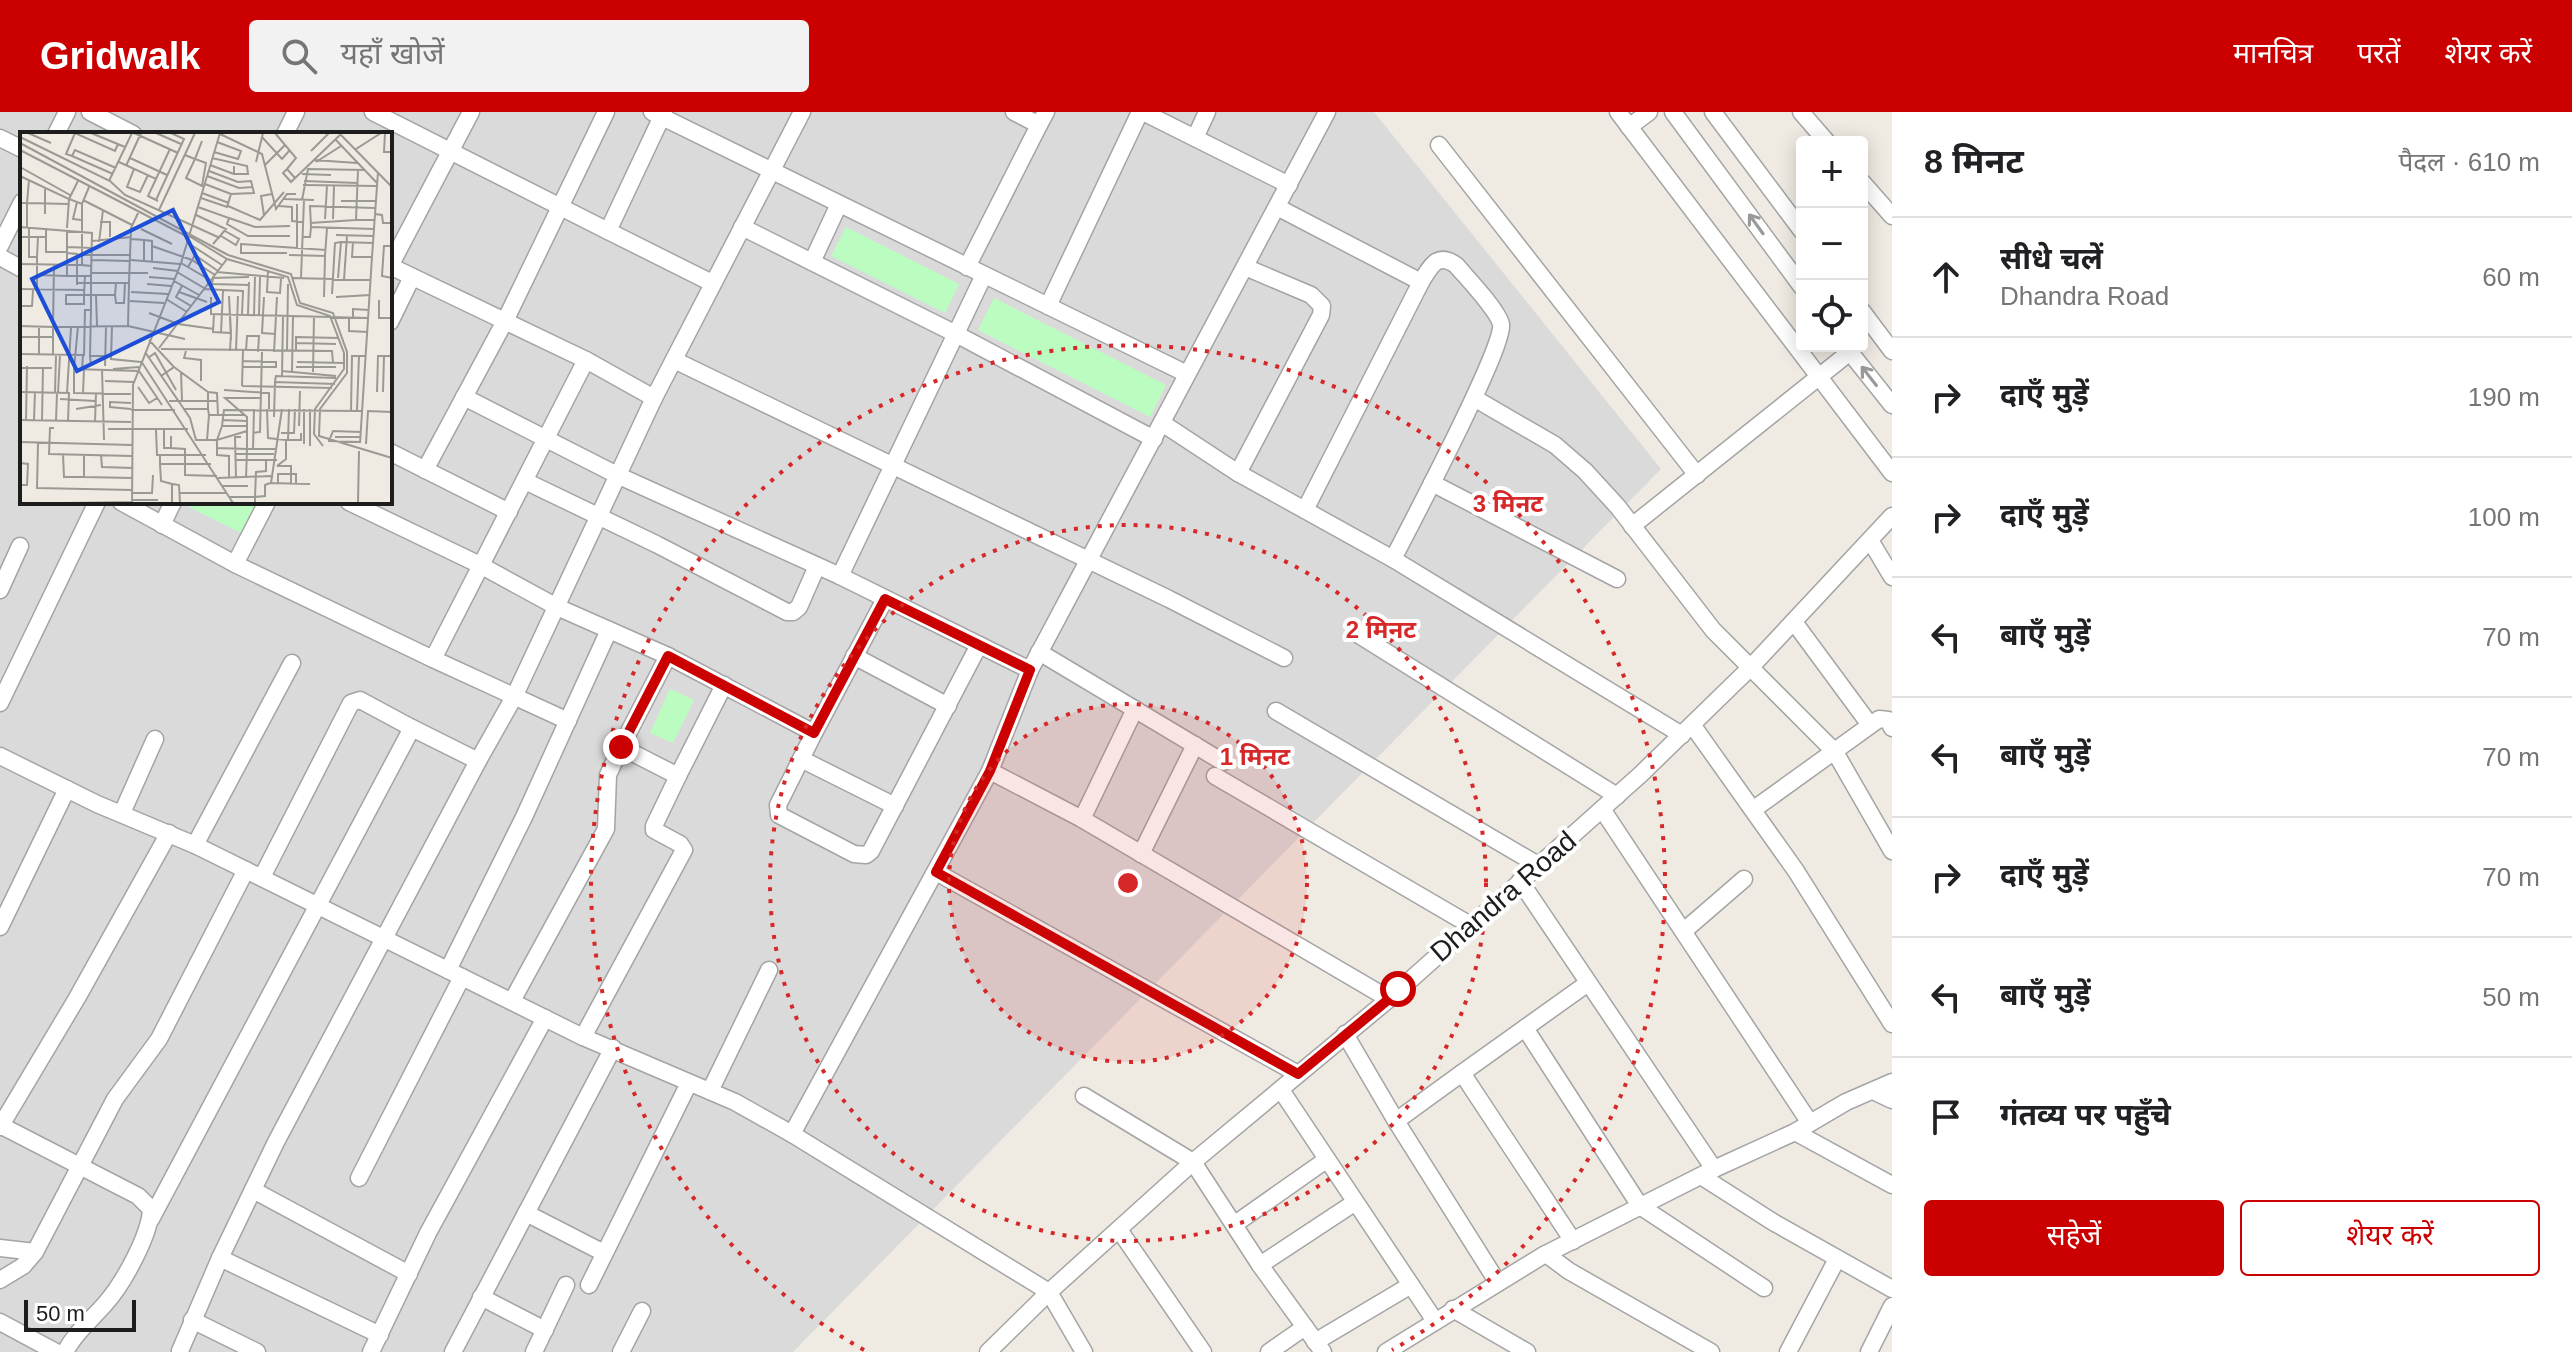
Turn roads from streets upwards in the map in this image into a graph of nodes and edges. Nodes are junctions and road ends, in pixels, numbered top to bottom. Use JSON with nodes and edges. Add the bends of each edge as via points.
{"nodes":[{"id":1,"x":67,"y":112,"type":"edge"},
{"id":2,"x":90,"y":112,"type":"edge"},
{"id":3,"x":296,"y":112,"type":"edge"},
{"id":4,"x":373,"y":112,"type":"edge"},
{"id":5,"x":471,"y":112,"type":"edge"},
{"id":6,"x":606,"y":112,"type":"edge"},
{"id":7,"x":802,"y":112,"type":"edge"},
{"id":8,"x":1014,"y":112,"type":"edge"},
{"id":9,"x":1142,"y":112,"type":"edge"},
{"id":10,"x":1207,"y":112,"type":"edge"},
{"id":11,"x":1327,"y":112,"type":"edge"},
{"id":12,"x":1618,"y":112,"type":"edge"},
{"id":13,"x":1649,"y":112,"type":"edge"},
{"id":14,"x":1673,"y":112,"type":"edge"},
{"id":15,"x":1713,"y":112,"type":"edge"},
{"id":16,"x":1801,"y":112,"type":"edge"},
{"id":17,"x":659,"y":114,"type":"edge"},
{"id":18,"x":1043,"y":119,"type":"edge"},
{"id":19,"x":1629,"y":127,"type":"junction"},
{"id":20,"x":57,"y":132,"type":"edge"},
{"id":21,"x":129,"y":132,"type":"edge"},
{"id":22,"x":286,"y":132,"type":"edge"},
{"id":23,"x":1822,"y":136,"type":"edge"},
{"id":24,"x":0,"y":138,"type":"edge"},
{"id":25,"x":1195,"y":138,"type":"junction"},
{"id":26,"x":1439,"y":145,"type":"dead end"},
{"id":27,"x":20,"y":148,"type":"edge"},
{"id":28,"x":452,"y":153,"type":"junction"},
{"id":29,"x":772,"y":171,"type":"junction"},
{"id":30,"x":1289,"y":185,"type":"junction"},
{"id":31,"x":1868,"y":189,"type":"edge"},
{"id":32,"x":839,"y":204,"type":"junction"},
{"id":33,"x":20,"y":206,"type":"edge"},
{"id":34,"x":560,"y":207,"type":"junction"},
{"id":35,"x":1277,"y":207,"type":"junction"},
{"id":36,"x":1892,"y":216,"type":"edge"},
{"id":37,"x":1796,"y":223,"type":"edge"},
{"id":38,"x":742,"y":227,"type":"junction"},
{"id":39,"x":608,"y":231,"type":"junction"},
{"id":40,"x":0,"y":246,"type":"edge"},
{"id":41,"x":0,"y":257,"type":"edge"},
{"id":42,"x":392,"y":262,"type":"edge"},
{"id":43,"x":812,"y":262,"type":"junction"},
{"id":44,"x":392,"y":267,"type":"edge"},
{"id":45,"x":967,"y":267,"type":"junction"},
{"id":46,"x":1245,"y":267,"type":"junction"},
{"id":47,"x":20,"y":268,"type":"edge"},
{"id":48,"x":984,"y":275,"type":"junction"},
{"id":49,"x":412,"y":277,"type":"junction"},
{"id":50,"x":1797,"y":280,"type":"edge"},
{"id":51,"x":1421,"y":282,"type":"junction"},
{"id":52,"x":712,"y":283,"type":"junction"},
{"id":53,"x":1048,"y":306,"type":"junction"},
{"id":54,"x":392,"y":318,"type":"edge"},
{"id":55,"x":1868,"y":319,"type":"edge"},
{"id":56,"x":505,"y":321,"type":"junction"},
{"id":57,"x":956,"y":334,"type":"junction"},
{"id":58,"x":1892,"y":351,"type":"edge"},
{"id":59,"x":1845,"y":352,"type":"edge"},
{"id":60,"x":1850,"y":352,"type":"edge"},
{"id":61,"x":586,"y":360,"type":"junction"},
{"id":62,"x":674,"y":360,"type":"junction"},
{"id":63,"x":1187,"y":374,"type":"junction"},
{"id":64,"x":1818,"y":378,"type":"junction"},
{"id":65,"x":464,"y":397,"type":"junction"},
{"id":66,"x":654,"y":398,"type":"junction"},
{"id":67,"x":1474,"y":398,"type":"junction"},
{"id":68,"x":1892,"y":405,"type":"edge"},
{"id":69,"x":1162,"y":423,"type":"junction"},
{"id":70,"x":547,"y":438,"type":"junction"},
{"id":71,"x":1154,"y":439,"type":"junction"},
{"id":72,"x":392,"y":453,"type":"edge"},
{"id":73,"x":892,"y":467,"type":"junction"},
{"id":74,"x":425,"y":470,"type":"junction"},
{"id":75,"x":1238,"y":473,"type":"junction"},
{"id":76,"x":1892,"y":473,"type":"edge"},
{"id":77,"x":617,"y":475,"type":"junction"},
{"id":78,"x":1697,"y":475,"type":"junction"},
{"id":79,"x":525,"y":481,"type":"junction"},
{"id":80,"x":1432,"y":483,"type":"junction"},
{"id":81,"x":96,"y":504,"type":"edge"},
{"id":82,"x":125,"y":504,"type":"edge"},
{"id":83,"x":172,"y":504,"type":"edge"},
{"id":84,"x":266,"y":504,"type":"edge"},
{"id":85,"x":353,"y":504,"type":"edge"},
{"id":86,"x":1305,"y":510,"type":"junction"},
{"id":87,"x":509,"y":512,"type":"junction"},
{"id":88,"x":599,"y":516,"type":"junction"},
{"id":89,"x":1892,"y":516,"type":"edge"},
{"id":90,"x":162,"y":525,"type":"junction"},
{"id":91,"x":1632,"y":526,"type":"junction"},
{"id":92,"x":1870,"y":540,"type":"junction"},
{"id":93,"x":20,"y":546,"type":"dead end"},
{"id":94,"x":1393,"y":559,"type":"junction"},
{"id":95,"x":1088,"y":560,"type":"junction"},
{"id":96,"x":235,"y":564,"type":"junction"},
{"id":97,"x":480,"y":565,"type":"junction"},
{"id":98,"x":817,"y":566,"type":"junction"},
{"id":99,"x":840,"y":576,"type":"junction"},
{"id":100,"x":1892,"y":577,"type":"edge"},
{"id":101,"x":1617,"y":579,"type":"dead end"},
{"id":102,"x":0,"y":590,"type":"edge"},
{"id":103,"x":885,"y":599,"type":"junction"},
{"id":104,"x":557,"y":607,"type":"junction"},
{"id":105,"x":1794,"y":622,"type":"junction"},
{"id":106,"x":609,"y":630,"type":"junction"},
{"id":107,"x":1359,"y":635,"type":"dead end"},
{"id":108,"x":979,"y":645,"type":"junction"},
{"id":109,"x":1039,"y":652,"type":"junction"},
{"id":110,"x":668,"y":656,"type":"junction"},
{"id":111,"x":854,"y":656,"type":"junction"},
{"id":112,"x":1284,"y":658,"type":"dead end"},
{"id":113,"x":433,"y":659,"type":"junction"},
{"id":114,"x":292,"y":663,"type":"dead end"},
{"id":115,"x":1750,"y":668,"type":"junction"},
{"id":116,"x":1030,"y":670,"type":"junction"},
{"id":117,"x":724,"y":685,"type":"junction"},
{"id":118,"x":514,"y":697,"type":"junction"},
{"id":119,"x":0,"y":703,"type":"edge"},
{"id":120,"x":948,"y":706,"type":"junction"},
{"id":121,"x":1135,"y":709,"type":"junction"},
{"id":122,"x":1276,"y":711,"type":"dead end"},
{"id":123,"x":568,"y":721,"type":"junction"},
{"id":124,"x":1870,"y":725,"type":"junction"},
{"id":125,"x":412,"y":728,"type":"junction"},
{"id":126,"x":1892,"y":728,"type":"edge"},
{"id":127,"x":1687,"y":730,"type":"junction"},
{"id":128,"x":814,"y":733,"type":"junction"},
{"id":129,"x":155,"y":739,"type":"dead end"},
{"id":130,"x":1195,"y":745,"type":"junction"},
{"id":131,"x":621,"y":747,"type":"junction"},
{"id":132,"x":1835,"y":752,"type":"junction"},
{"id":133,"x":0,"y":756,"type":"edge"},
{"id":134,"x":801,"y":759,"type":"junction"},
{"id":135,"x":478,"y":761,"type":"junction"},
{"id":136,"x":990,"y":771,"type":"junction"},
{"id":137,"x":678,"y":776,"type":"junction"},
{"id":138,"x":67,"y":789,"type":"junction"},
{"id":139,"x":1617,"y":796,"type":"junction"},
{"id":140,"x":895,"y":806,"type":"junction"},
{"id":141,"x":1602,"y":809,"type":"junction"},
{"id":142,"x":1754,"y":809,"type":"junction"},
{"id":143,"x":122,"y":813,"type":"junction"},
{"id":144,"x":1082,"y":819,"type":"junction"},
{"id":145,"x":169,"y":833,"type":"junction"},
{"id":146,"x":195,"y":845,"type":"junction"},
{"id":147,"x":1892,"y":851,"type":"edge"},
{"id":148,"x":1141,"y":854,"type":"junction"},
{"id":149,"x":1538,"y":865,"type":"junction"},
{"id":150,"x":936,"y":872,"type":"junction"},
{"id":151,"x":254,"y":874,"type":"junction"},
{"id":152,"x":1744,"y":879,"type":"dead end"},
{"id":153,"x":1520,"y":881,"type":"junction"},
{"id":154,"x":318,"y":906,"type":"junction"},
{"id":155,"x":1470,"y":925,"type":"junction"},
{"id":156,"x":0,"y":927,"type":"edge"},
{"id":157,"x":1685,"y":930,"type":"junction"},
{"id":158,"x":385,"y":939,"type":"junction"},
{"id":159,"x":769,"y":970,"type":"dead end"},
{"id":160,"x":455,"y":973,"type":"junction"},
{"id":161,"x":1588,"y":983,"type":"junction"},
{"id":162,"x":1389,"y":999,"type":"junction"},
{"id":163,"x":512,"y":1001,"type":"junction"},
{"id":164,"x":545,"y":1018,"type":"junction"},
{"id":165,"x":1892,"y":1024,"type":"edge"},
{"id":166,"x":1525,"y":1028,"type":"junction"},
{"id":167,"x":1345,"y":1034,"type":"junction"},
{"id":168,"x":583,"y":1037,"type":"junction"},
{"id":169,"x":613,"y":1048,"type":"junction"},
{"id":170,"x":1462,"y":1073,"type":"junction"},
{"id":171,"x":1298,"y":1074,"type":"junction"},
{"id":172,"x":1892,"y":1082,"type":"edge"},
{"id":173,"x":689,"y":1083,"type":"junction"},
{"id":174,"x":1281,"y":1090,"type":"junction"},
{"id":175,"x":710,"y":1091,"type":"junction"},
{"id":176,"x":1873,"y":1091,"type":"junction"},
{"id":177,"x":1084,"y":1096,"type":"dead end"},
{"id":178,"x":1892,"y":1100,"type":"edge"},
{"id":179,"x":1396,"y":1121,"type":"junction"},
{"id":180,"x":0,"y":1126,"type":"edge"},
{"id":181,"x":1802,"y":1127,"type":"junction"},
{"id":182,"x":792,"y":1134,"type":"junction"},
{"id":183,"x":1326,"y":1160,"type":"junction"},
{"id":184,"x":1193,"y":1162,"type":"junction"},
{"id":185,"x":79,"y":1166,"type":"junction"},
{"id":186,"x":1707,"y":1172,"type":"junction"},
{"id":187,"x":359,"y":1178,"type":"dead end"},
{"id":188,"x":1892,"y":1185,"type":"edge"},
{"id":189,"x":253,"y":1190,"type":"junction"},
{"id":190,"x":1354,"y":1203,"type":"junction"},
{"id":191,"x":1640,"y":1206,"type":"junction"},
{"id":192,"x":526,"y":1213,"type":"junction"},
{"id":193,"x":151,"y":1219,"type":"junction"},
{"id":194,"x":1235,"y":1224,"type":"junction"},
{"id":195,"x":1120,"y":1231,"type":"junction"},
{"id":196,"x":1573,"y":1241,"type":"junction"},
{"id":197,"x":4,"y":1249,"type":"edge"},
{"id":198,"x":35,"y":1252,"type":"junction"},
{"id":199,"x":604,"y":1253,"type":"junction"},
{"id":200,"x":1546,"y":1254,"type":"junction"},
{"id":201,"x":220,"y":1258,"type":"junction"},
{"id":202,"x":1837,"y":1259,"type":"junction"},
{"id":203,"x":1260,"y":1265,"type":"junction"},
{"id":204,"x":409,"y":1274,"type":"junction"},
{"id":205,"x":6,"y":1276,"type":"edge"},
{"id":206,"x":1498,"y":1283,"type":"junction"},
{"id":207,"x":566,"y":1285,"type":"dead end"},
{"id":208,"x":589,"y":1285,"type":"dead end"},
{"id":209,"x":1411,"y":1285,"type":"junction"},
{"id":210,"x":1764,"y":1288,"type":"dead end"},
{"id":211,"x":1892,"y":1289,"type":"edge"},
{"id":212,"x":1049,"y":1292,"type":"junction"},
{"id":213,"x":481,"y":1297,"type":"junction"},
{"id":214,"x":1892,"y":1306,"type":"edge"},
{"id":215,"x":1453,"y":1309,"type":"junction"},
{"id":216,"x":642,"y":1311,"type":"dead end"},
{"id":217,"x":192,"y":1320,"type":"junction"},
{"id":218,"x":1435,"y":1321,"type":"junction"},
{"id":219,"x":0,"y":1322,"type":"edge"},
{"id":220,"x":1305,"y":1327,"type":"junction"},
{"id":221,"x":545,"y":1330,"type":"junction"},
{"id":222,"x":380,"y":1335,"type":"junction"},
{"id":223,"x":1319,"y":1347,"type":"edge"},
{"id":224,"x":48,"y":1350,"type":"edge"},
{"id":225,"x":180,"y":1351,"type":"edge"},
{"id":226,"x":65,"y":1352,"type":"edge"},
{"id":227,"x":257,"y":1352,"type":"edge"},
{"id":228,"x":371,"y":1352,"type":"edge"},
{"id":229,"x":453,"y":1352,"type":"edge"},
{"id":230,"x":534,"y":1352,"type":"edge"},
{"id":231,"x":621,"y":1352,"type":"edge"},
{"id":232,"x":988,"y":1352,"type":"edge"},
{"id":233,"x":1084,"y":1352,"type":"edge"},
{"id":234,"x":1203,"y":1352,"type":"edge"},
{"id":235,"x":1269,"y":1352,"type":"edge"},
{"id":236,"x":1386,"y":1352,"type":"edge"},
{"id":237,"x":1527,"y":1352,"type":"edge"},
{"id":238,"x":1711,"y":1352,"type":"edge"},
{"id":239,"x":1788,"y":1352,"type":"edge"},
{"id":240,"x":1869,"y":1352,"type":"edge"}],
"edges":[{"from":1,"to":20,"type":"street"},
{"from":2,"to":21,"type":"street"},
{"from":3,"to":22,"type":"street"},
{"from":4,"to":28,"type":"street"},
{"from":5,"to":28,"type":"street"},
{"from":6,"to":34,"type":"street"},
{"from":7,"to":29,"type":"street"},
{"from":8,"to":18,"type":"street"},
{"from":9,"to":25,"type":"street"},
{"from":9,"to":53,"type":"street"},
{"from":10,"to":25,"type":"street"},
{"from":11,"to":30,"type":"street"},
{"from":12,"to":19,"type":"street"},
{"from":13,"to":19,"type":"street"},
{"from":50,"to":14,"type":"street","one_way":true},
{"from":15,"to":37,"type":"street"},
{"from":16,"to":23,"type":"street"},
{"from":17,"to":29,"type":"street"},
{"from":17,"to":39,"type":"street"},
{"from":18,"to":45,"type":"street"},
{"from":19,"to":64,"type":"street"},
{"from":24,"to":27,"type":"street"},
{"from":25,"to":30,"type":"street"},
{"from":26,"to":78,"type":"street"},
{"from":28,"to":34,"type":"street"},
{"from":28,"to":42,"type":"street"},
{"from":29,"to":32,"type":"street"},
{"from":29,"to":38,"type":"street"},
{"from":30,"to":35,"type":"street"},
{"from":31,"to":36,"type":"street"},
{"from":32,"to":43,"type":"street"},
{"from":32,"to":45,"type":"street"},
{"from":33,"to":40,"type":"street"},
{"from":34,"to":39,"type":"street"},
{"from":34,"to":56,"type":"street"},
{"from":35,"to":46,"type":"street"},
{"from":35,"to":51,"type":"street"},
{"from":38,"to":43,"type":"street"},
{"from":38,"to":52,"type":"street"},
{"from":39,"to":52,"type":"street"},
{"from":41,"to":47,"type":"street"},
{"from":43,"to":57,"type":"street"},
{"from":44,"to":49,"type":"street"},
{"from":45,"to":48,"type":"street"},
{"from":46,"to":63,"type":"street"},
{"from":46,"to":75,"type":"street","via":[[1311,295],[1322,306]]},
{"from":48,"to":53,"type":"street"},
{"from":48,"to":57,"type":"street"},
{"from":49,"to":54,"type":"street"},
{"from":49,"to":56,"type":"street"},
{"from":51,"to":67,"type":"street","via":[[1436,260],[1449,260],[1499,319],[1502,334]]},
{"from":51,"to":86,"type":"street"},
{"from":52,"to":62,"type":"street"},
{"from":53,"to":63,"type":"street"},
{"from":55,"to":58,"type":"street"},
{"from":56,"to":61,"type":"street"},
{"from":56,"to":65,"type":"street"},
{"from":57,"to":71,"type":"street"},
{"from":57,"to":73,"type":"street"},
{"from":59,"to":64,"type":"street"},
{"from":68,"to":60,"type":"street","one_way":true},
{"from":61,"to":66,"type":"street"},
{"from":61,"to":70,"type":"street"},
{"from":62,"to":66,"type":"street"},
{"from":62,"to":73,"type":"street"},
{"from":63,"to":69,"type":"street"},
{"from":64,"to":76,"type":"street"},
{"from":64,"to":78,"type":"street"},
{"from":65,"to":70,"type":"street"},
{"from":65,"to":74,"type":"street"},
{"from":66,"to":77,"type":"street"},
{"from":67,"to":80,"type":"street"},
{"from":67,"to":91,"type":"street","via":[[1571,457]]},
{"from":69,"to":71,"type":"street"},
{"from":69,"to":75,"type":"street"},
{"from":70,"to":77,"type":"street"},
{"from":70,"to":79,"type":"street"},
{"from":71,"to":95,"type":"street"},
{"from":72,"to":74,"type":"street"},
{"from":73,"to":95,"type":"street"},
{"from":73,"to":99,"type":"street"},
{"from":74,"to":87,"type":"street"},
{"from":75,"to":86,"type":"street"},
{"from":77,"to":88,"type":"street"},
{"from":77,"to":98,"type":"street"},
{"from":78,"to":91,"type":"street"},
{"from":79,"to":87,"type":"street"},
{"from":79,"to":88,"type":"street"},
{"from":80,"to":94,"type":"street"},
{"from":80,"to":101,"type":"street"},
{"from":81,"to":119,"type":"street"},
{"from":82,"to":90,"type":"street"},
{"from":83,"to":90,"type":"street"},
{"from":84,"to":96,"type":"street"},
{"from":85,"to":97,"type":"street"},
{"from":86,"to":94,"type":"street"},
{"from":87,"to":97,"type":"street"},
{"from":88,"to":98,"type":"street","via":[[787,612],[799,607]]},
{"from":88,"to":104,"type":"street"},
{"from":89,"to":92,"type":"street","name":"Dhandra Road"},
{"from":90,"to":96,"type":"street"},
{"from":91,"to":115,"type":"street","via":[[1713,630]]},
{"from":92,"to":100,"type":"street"},
{"from":92,"to":105,"type":"street","name":"Dhandra Road"},
{"from":93,"to":102,"type":"street"},
{"from":94,"to":127,"type":"street"},
{"from":95,"to":109,"type":"street"},
{"from":95,"to":112,"type":"street"},
{"from":96,"to":113,"type":"street"},
{"from":97,"to":104,"type":"street"},
{"from":97,"to":113,"type":"street"},
{"from":98,"to":99,"type":"street"},
{"from":99,"to":103,"type":"street"},
{"from":103,"to":108,"type":"street"},
{"from":103,"to":111,"type":"street"},
{"from":104,"to":106,"type":"street"},
{"from":104,"to":118,"type":"street"},
{"from":105,"to":115,"type":"street","name":"Dhandra Road"},
{"from":105,"to":124,"type":"street"},
{"from":106,"to":110,"type":"street"},
{"from":106,"to":123,"type":"street"},
{"from":107,"to":139,"type":"street"},
{"from":108,"to":116,"type":"street"},
{"from":108,"to":120,"type":"street"},
{"from":109,"to":116,"type":"street"},
{"from":109,"to":121,"type":"street"},
{"from":110,"to":117,"type":"street"},
{"from":110,"to":131,"type":"street"},
{"from":111,"to":120,"type":"street"},
{"from":111,"to":128,"type":"street"},
{"from":113,"to":118,"type":"street"},
{"from":114,"to":146,"type":"street"},
{"from":115,"to":127,"type":"street","name":"Dhandra Road"},
{"from":115,"to":132,"type":"street"},
{"from":116,"to":136,"type":"street"},
{"from":117,"to":128,"type":"street"},
{"from":117,"to":137,"type":"street"},
{"from":118,"to":123,"type":"street"},
{"from":118,"to":135,"type":"street"},
{"from":120,"to":140,"type":"street"},
{"from":121,"to":130,"type":"street"},
{"from":121,"to":144,"type":"street"},
{"from":122,"to":149,"type":"street"},
{"from":123,"to":160,"type":"street"},
{"from":124,"to":126,"type":"street","via":[[1884,718]]},
{"from":124,"to":132,"type":"street"},
{"from":125,"to":135,"type":"street"},
{"from":125,"to":151,"type":"street","via":[[368,703],[351,703]]},
{"from":125,"to":154,"type":"street"},
{"from":127,"to":139,"type":"street","name":"Dhandra Road"},
{"from":127,"to":142,"type":"street"},
{"from":128,"to":134,"type":"street"},
{"from":129,"to":143,"type":"street"},
{"from":130,"to":148,"type":"street"},
{"from":130,"to":155,"type":"street","via":[[1219,769]]},
{"from":131,"to":137,"type":"street"},
{"from":131,"to":163,"type":"street","via":[[608,775],[606,829]]},
{"from":132,"to":142,"type":"street"},
{"from":132,"to":147,"type":"street"},
{"from":133,"to":138,"type":"street"},
{"from":134,"to":140,"type":"street"},
{"from":134,"to":140,"type":"street","via":[[778,805],[784,820],[866,855]]},
{"from":135,"to":158,"type":"street"},
{"from":136,"to":144,"type":"street"},
{"from":136,"to":150,"type":"street"},
{"from":137,"to":168,"type":"street","via":[[654,830],[684,850]]},
{"from":138,"to":143,"type":"street"},
{"from":138,"to":156,"type":"street"},
{"from":139,"to":141,"type":"street","name":"Dhandra Road"},
{"from":141,"to":149,"type":"street","name":"Dhandra Road"},
{"from":141,"to":157,"type":"street"},
{"from":142,"to":165,"type":"street"},
{"from":143,"to":145,"type":"street"},
{"from":144,"to":148,"type":"street"},
{"from":145,"to":146,"type":"street"},
{"from":145,"to":180,"type":"street"},
{"from":146,"to":151,"type":"street"},
{"from":148,"to":162,"type":"street"},
{"from":149,"to":153,"type":"street","name":"Dhandra Road"},
{"from":150,"to":171,"type":"street"},
{"from":150,"to":182,"type":"street"},
{"from":151,"to":154,"type":"street"},
{"from":151,"to":185,"type":"street"},
{"from":152,"to":157,"type":"street"},
{"from":153,"to":155,"type":"street","name":"Dhandra Road"},
{"from":153,"to":161,"type":"street"},
{"from":154,"to":158,"type":"street"},
{"from":154,"to":193,"type":"street"},
{"from":155,"to":162,"type":"street","name":"Dhandra Road"},
{"from":157,"to":181,"type":"street"},
{"from":158,"to":160,"type":"street"},
{"from":158,"to":189,"type":"street"},
{"from":159,"to":175,"type":"street"},
{"from":160,"to":163,"type":"street"},
{"from":160,"to":187,"type":"street"},
{"from":161,"to":166,"type":"street"},
{"from":161,"to":186,"type":"street"},
{"from":162,"to":167,"type":"street","name":"Dhandra Road"},
{"from":163,"to":164,"type":"street"},
{"from":164,"to":168,"type":"street"},
{"from":164,"to":204,"type":"street"},
{"from":166,"to":170,"type":"street"},
{"from":166,"to":191,"type":"street"},
{"from":167,"to":171,"type":"street","name":"Dhandra Road"},
{"from":167,"to":179,"type":"street"},
{"from":168,"to":169,"type":"street"},
{"from":169,"to":173,"type":"street"},
{"from":169,"to":192,"type":"street"},
{"from":170,"to":179,"type":"street"},
{"from":170,"to":196,"type":"street"},
{"from":171,"to":174,"type":"street","name":"Dhandra Road"},
{"from":172,"to":176,"type":"street"},
{"from":173,"to":175,"type":"street"},
{"from":173,"to":199,"type":"street"},
{"from":174,"to":183,"type":"street"},
{"from":174,"to":184,"type":"street","name":"Dhandra Road"},
{"from":175,"to":182,"type":"street"},
{"from":176,"to":178,"type":"street"},
{"from":176,"to":181,"type":"street"},
{"from":177,"to":184,"type":"street"},
{"from":179,"to":206,"type":"street"},
{"from":180,"to":185,"type":"street"},
{"from":181,"to":186,"type":"street"},
{"from":181,"to":188,"type":"street"},
{"from":182,"to":212,"type":"street"},
{"from":183,"to":190,"type":"street"},
{"from":183,"to":194,"type":"street"},
{"from":184,"to":194,"type":"street"},
{"from":184,"to":195,"type":"street","name":"Dhandra Road"},
{"from":185,"to":193,"type":"street","via":[[146,1202]]},
{"from":185,"to":198,"type":"street"},
{"from":186,"to":191,"type":"street"},
{"from":186,"to":202,"type":"street","via":[[1773,1222]]},
{"from":189,"to":201,"type":"street"},
{"from":189,"to":204,"type":"street"},
{"from":190,"to":203,"type":"street"},
{"from":190,"to":209,"type":"street"},
{"from":191,"to":196,"type":"street"},
{"from":191,"to":210,"type":"street"},
{"from":192,"to":199,"type":"street"},
{"from":192,"to":213,"type":"street"},
{"from":193,"to":226,"type":"street","via":[[116,1290],[79,1328]]},
{"from":194,"to":203,"type":"street"},
{"from":195,"to":212,"type":"street","name":"Dhandra Road"},
{"from":195,"to":234,"type":"street"},
{"from":196,"to":200,"type":"street"},
{"from":197,"to":198,"type":"street"},
{"from":197,"to":205,"type":"street"},
{"from":198,"to":205,"type":"street"},
{"from":199,"to":208,"type":"street"},
{"from":200,"to":206,"type":"street"},
{"from":200,"to":238,"type":"street"},
{"from":201,"to":217,"type":"street"},
{"from":201,"to":222,"type":"street"},
{"from":202,"to":211,"type":"street"},
{"from":202,"to":239,"type":"street"},
{"from":203,"to":220,"type":"street"},
{"from":204,"to":222,"type":"street"},
{"from":206,"to":215,"type":"street"},
{"from":207,"to":221,"type":"street"},
{"from":209,"to":218,"type":"street"},
{"from":209,"to":223,"type":"street"},
{"from":212,"to":232,"type":"street","name":"Dhandra Road"},
{"from":212,"to":233,"type":"street"},
{"from":213,"to":221,"type":"street"},
{"from":213,"to":229,"type":"street"},
{"from":214,"to":240,"type":"street"},
{"from":215,"to":218,"type":"street"},
{"from":215,"to":237,"type":"street"},
{"from":216,"to":231,"type":"street"},
{"from":217,"to":225,"type":"street"},
{"from":217,"to":227,"type":"street"},
{"from":218,"to":236,"type":"street"},
{"from":219,"to":224,"type":"street"},
{"from":220,"to":223,"type":"street"},
{"from":220,"to":235,"type":"street"},
{"from":221,"to":230,"type":"street"},
{"from":222,"to":228,"type":"street"}]}
